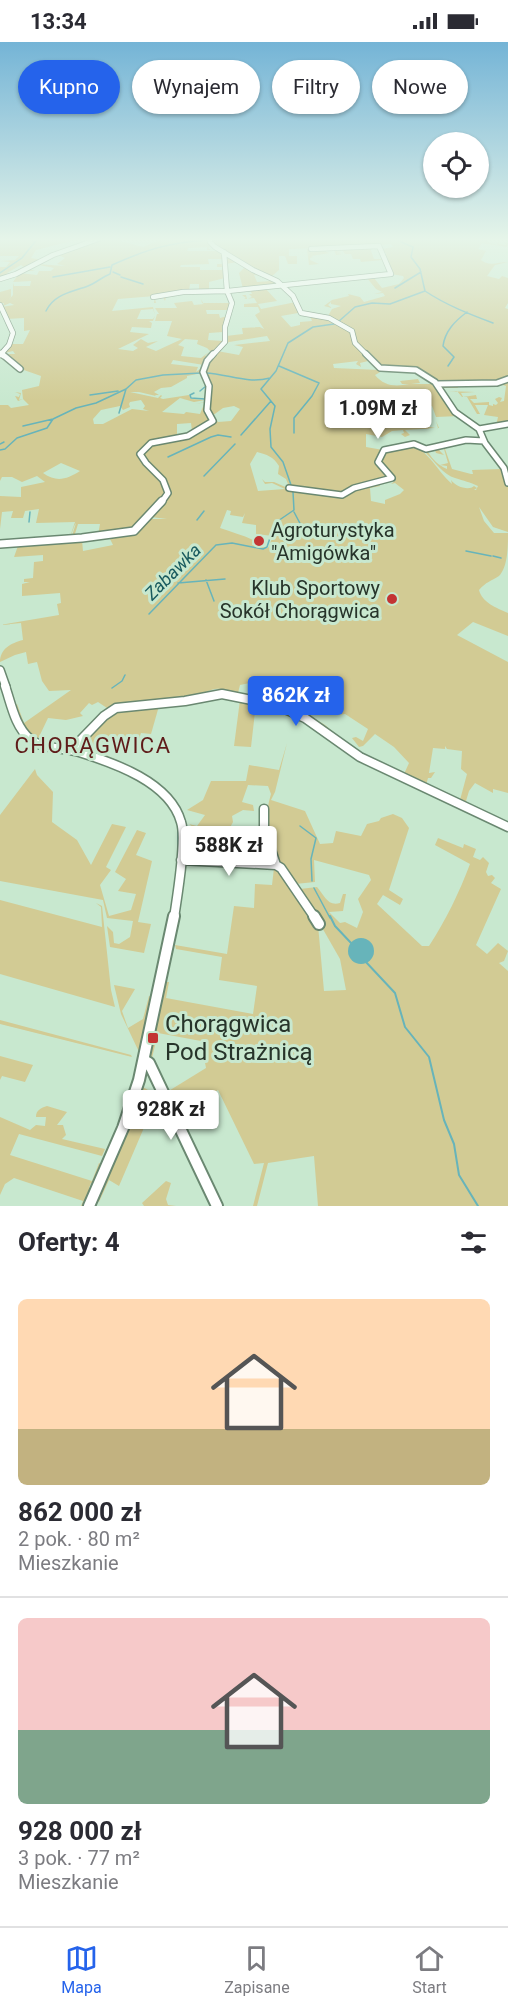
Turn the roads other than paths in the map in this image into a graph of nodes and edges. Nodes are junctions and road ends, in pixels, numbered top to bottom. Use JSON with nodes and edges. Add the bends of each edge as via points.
{"nodes":[{"id":1,"x":184,"y":292,"type":"edge"},
{"id":2,"x":227,"y":292,"type":"edge"},
{"id":3,"x":289,"y":292,"type":"edge"},
{"id":4,"x":153,"y":297,"type":"dead end"},
{"id":5,"x":0,"y":306,"type":"edge"},
{"id":6,"x":0,"y":354,"type":"edge"},
{"id":7,"x":20,"y":369,"type":"dead end"},
{"id":8,"x":508,"y":379,"type":"edge"},
{"id":9,"x":436,"y":384,"type":"junction"},
{"id":10,"x":508,"y":424,"type":"edge"},
{"id":11,"x":479,"y":429,"type":"junction"},
{"id":12,"x":484,"y":441,"type":"junction"},
{"id":13,"x":508,"y":483,"type":"edge"},
{"id":14,"x":291,"y":488,"type":"dead end"},
{"id":15,"x":0,"y":544,"type":"edge"},
{"id":16,"x":0,"y":670,"type":"edge"},
{"id":17,"x":71,"y":750,"type":"junction"},
{"id":18,"x":264,"y":808,"type":"dead end"},
{"id":19,"x":508,"y":827,"type":"edge"},
{"id":20,"x":181,"y":860,"type":"junction"},
{"id":21,"x":276,"y":866,"type":"junction"},
{"id":22,"x":319,"y":924,"type":"dead end"},
{"id":23,"x":144,"y":1060,"type":"junction"},
{"id":24,"x":89,"y":1206,"type":"edge"},
{"id":25,"x":217,"y":1206,"type":"edge"}],
"edges":[{"from":1,"to":4,"type":"street"},
{"from":2,"to":15,"type":"street","via":[[232,305],[225,341],[207,361],[203,372],[209,386],[207,410],[213,422],[188,436],[151,443],[140,452],[141,459],[157,471],[166,485],[168,493],[162,505],[131,531]]},
{"from":3,"to":9,"type":"street","via":[[301,314],[325,317],[352,331],[357,346],[380,368],[416,370]]},
{"from":5,"to":6,"type":"street","via":[[13,333]]},
{"from":6,"to":7,"type":"street"},
{"from":8,"to":9,"type":"street","via":[[497,383]]},
{"from":9,"to":11,"type":"street","via":[[454,412]]},
{"from":10,"to":11,"type":"street"},
{"from":11,"to":12,"type":"street"},
{"from":12,"to":13,"type":"street","via":[[504,468]]},
{"from":12,"to":14,"type":"street","via":[[466,440],[426,449],[414,444],[390,448],[382,452],[378,462],[392,478],[342,495]]},
{"from":16,"to":17,"type":"street","via":[[25,735],[39,744]]},
{"from":17,"to":19,"type":"street","via":[[116,708],[227,694],[298,713],[360,758]]},
{"from":17,"to":20,"type":"street","via":[[127,768],[172,801],[182,823]]},
{"from":18,"to":21,"type":"street","via":[[264,828]]},
{"from":20,"to":21,"type":"street"},
{"from":20,"to":23,"type":"street","via":[[174,916]]},
{"from":21,"to":22,"type":"street","via":[[281,867]]},
{"from":23,"to":24,"type":"street","via":[[127,1117]]},
{"from":23,"to":25,"type":"street"}]}
